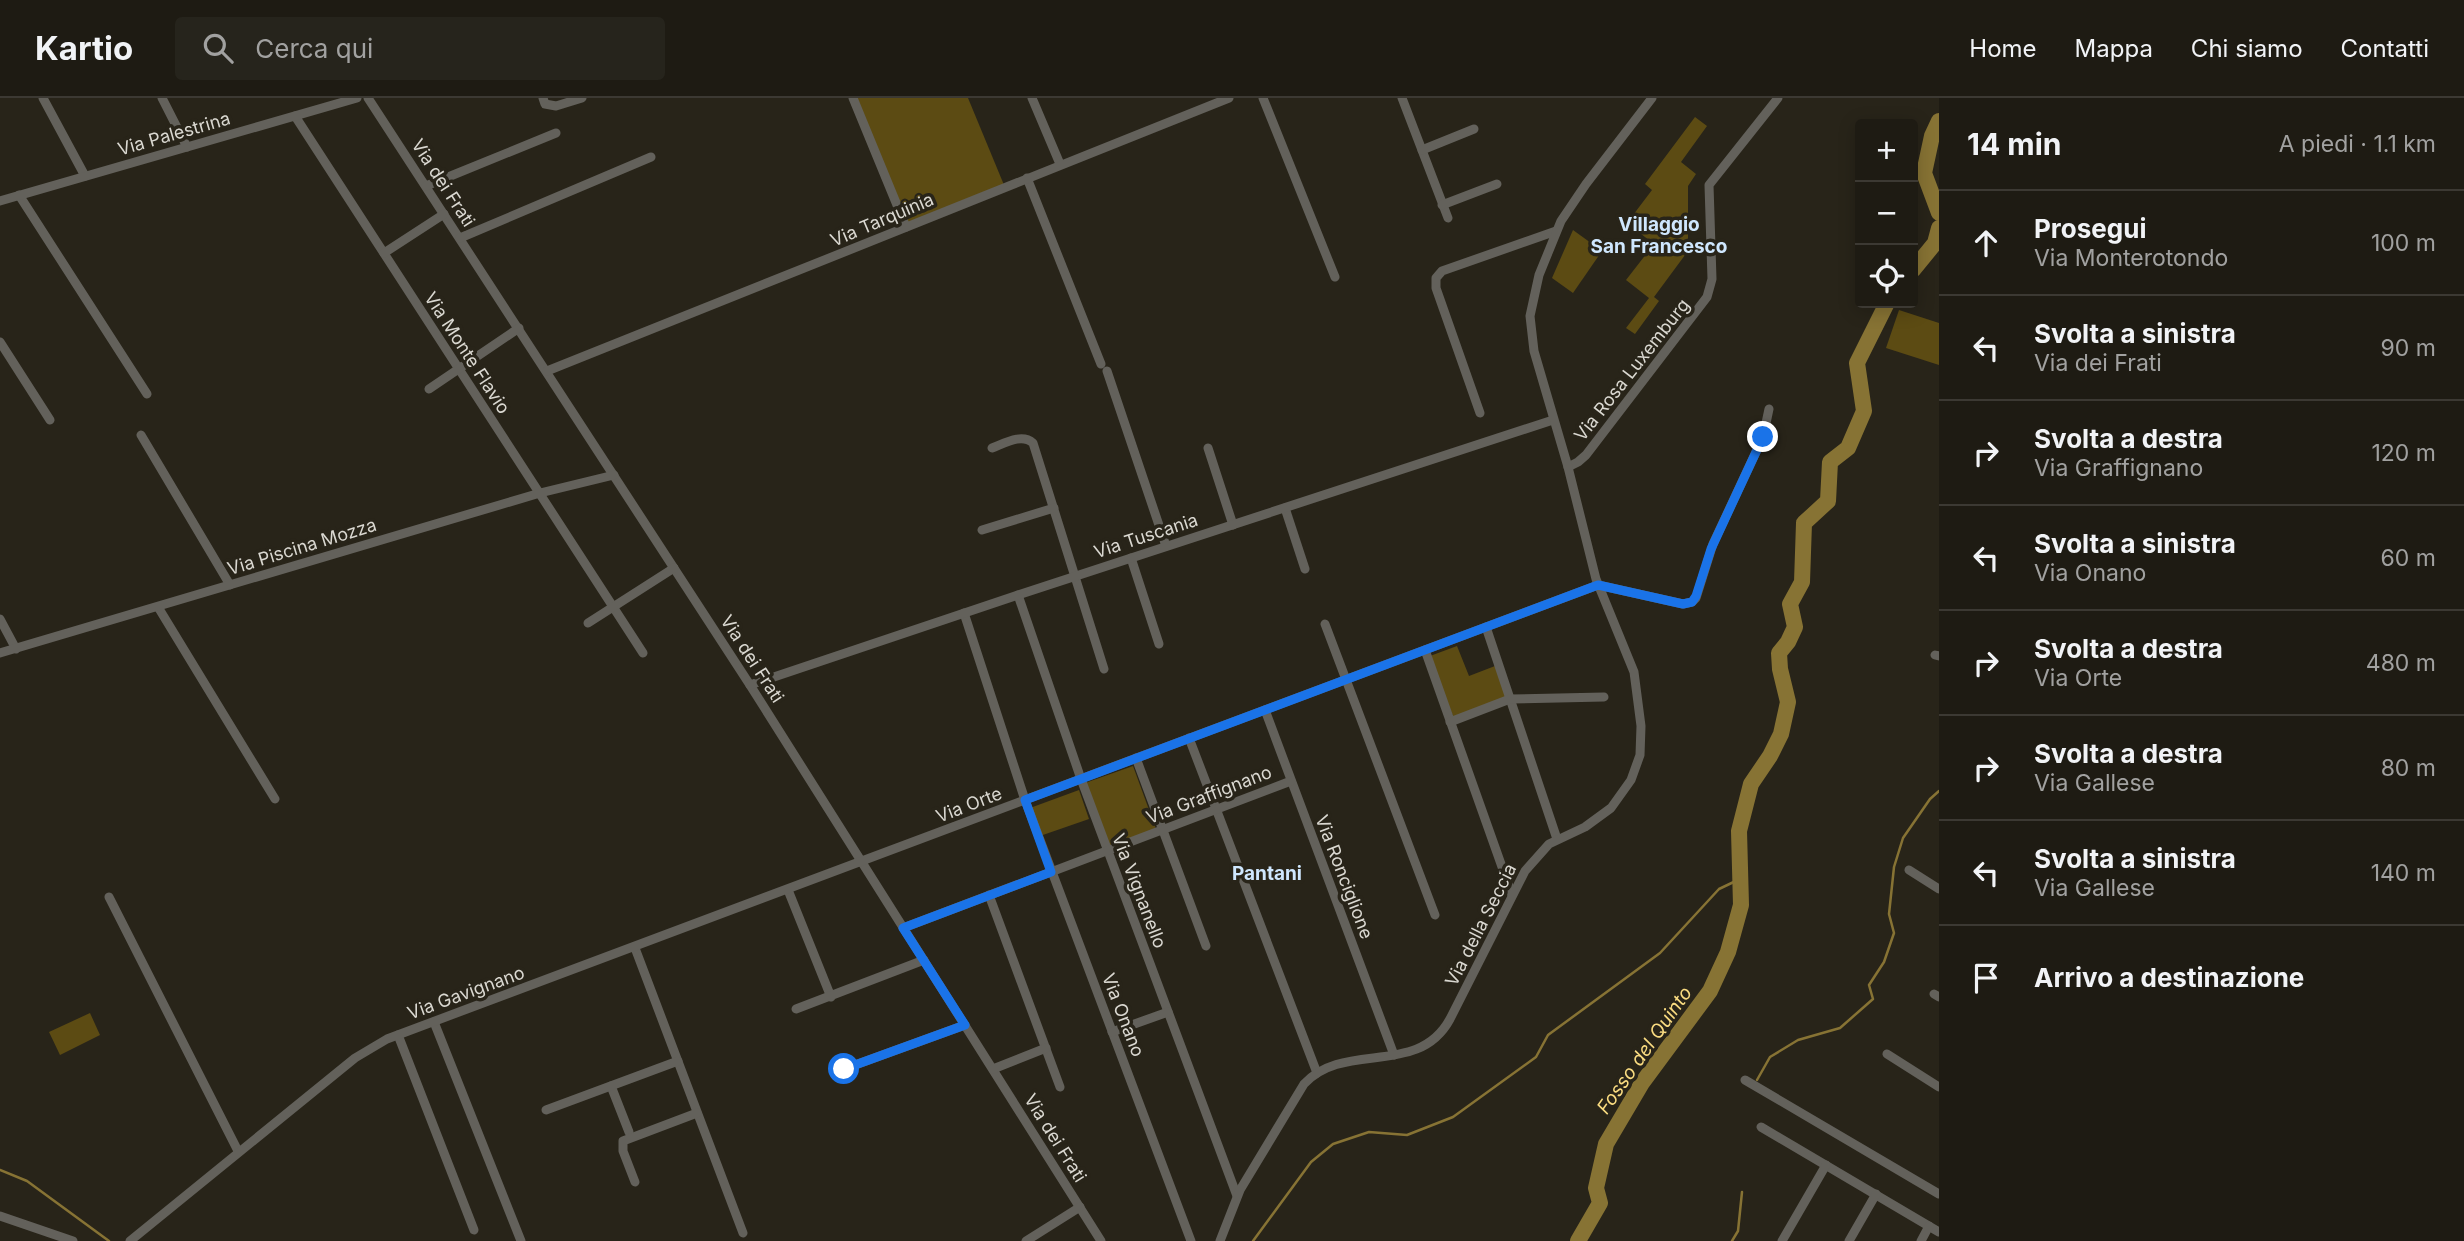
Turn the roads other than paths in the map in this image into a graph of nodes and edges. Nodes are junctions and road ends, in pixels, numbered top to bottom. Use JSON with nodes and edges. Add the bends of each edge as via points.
{"nodes":[{"id":1,"x":43,"y":98,"type":"edge"},
{"id":2,"x":162,"y":98,"type":"edge"},
{"id":3,"x":357,"y":98,"type":"edge"},
{"id":4,"x":368,"y":98,"type":"edge"},
{"id":5,"x":543,"y":98,"type":"edge"},
{"id":6,"x":582,"y":98,"type":"edge"},
{"id":7,"x":853,"y":98,"type":"edge"},
{"id":8,"x":1032,"y":98,"type":"edge"},
{"id":9,"x":1229,"y":98,"type":"edge"},
{"id":10,"x":1263,"y":98,"type":"edge"},
{"id":11,"x":1402,"y":98,"type":"edge"},
{"id":12,"x":1652,"y":98,"type":"edge"},
{"id":13,"x":1778,"y":98,"type":"edge"},
{"id":14,"x":1214,"y":101,"type":"edge"},
{"id":15,"x":295,"y":116,"type":"junction"},
{"id":16,"x":1474,"y":129,"type":"dead end"},
{"id":17,"x":556,"y":133,"type":"dead end"},
{"id":18,"x":187,"y":147,"type":"junction"},
{"id":19,"x":1422,"y":150,"type":"junction"},
{"id":20,"x":651,"y":157,"type":"dead end"},
{"id":21,"x":1060,"y":164,"type":"junction"},
{"id":22,"x":85,"y":176,"type":"junction"},
{"id":23,"x":1027,"y":177,"type":"junction"},
{"id":24,"x":1497,"y":184,"type":"dead end"},
{"id":25,"x":426,"y":186,"type":"junction"},
{"id":26,"x":19,"y":195,"type":"junction"},
{"id":27,"x":0,"y":201,"type":"edge"},
{"id":28,"x":1443,"y":205,"type":"junction"},
{"id":29,"x":444,"y":214,"type":"junction"},
{"id":30,"x":1448,"y":218,"type":"dead end"},
{"id":31,"x":906,"y":227,"type":"junction"},
{"id":32,"x":1556,"y":231,"type":"junction"},
{"id":33,"x":460,"y":237,"type":"junction"},
{"id":34,"x":384,"y":253,"type":"junction"},
{"id":35,"x":1335,"y":277,"type":"dead end"},
{"id":36,"x":519,"y":328,"type":"junction"},
{"id":37,"x":0,"y":342,"type":"edge"},
{"id":38,"x":459,"y":369,"type":"junction"},
{"id":39,"x":547,"y":371,"type":"junction"},
{"id":40,"x":429,"y":389,"type":"dead end"},
{"id":41,"x":147,"y":394,"type":"dead end"},
{"id":42,"x":1769,"y":410,"type":"dead end"},
{"id":43,"x":1480,"y":413,"type":"dead end"},
{"id":44,"x":50,"y":420,"type":"dead end"},
{"id":45,"x":1553,"y":420,"type":"junction"},
{"id":46,"x":141,"y":435,"type":"dead end"},
{"id":47,"x":992,"y":448,"type":"dead end"},
{"id":48,"x":1208,"y":448,"type":"dead end"},
{"id":49,"x":1568,"y":467,"type":"junction"},
{"id":50,"x":614,"y":475,"type":"junction"},
{"id":51,"x":540,"y":493,"type":"junction"},
{"id":52,"x":1054,"y":508,"type":"junction"},
{"id":53,"x":1285,"y":508,"type":"junction"},
{"id":54,"x":1233,"y":525,"type":"junction"},
{"id":55,"x":982,"y":530,"type":"dead end"},
{"id":56,"x":1166,"y":546,"type":"junction"},
{"id":57,"x":1131,"y":558,"type":"junction"},
{"id":58,"x":674,"y":568,"type":"junction"},
{"id":59,"x":1305,"y":569,"type":"dead end"},
{"id":60,"x":1075,"y":576,"type":"junction"},
{"id":61,"x":230,"y":585,"type":"junction"},
{"id":62,"x":1598,"y":585,"type":"junction"},
{"id":63,"x":1018,"y":595,"type":"junction"},
{"id":64,"x":158,"y":607,"type":"junction"},
{"id":65,"x":614,"y":607,"type":"junction"},
{"id":66,"x":964,"y":613,"type":"junction"},
{"id":67,"x":0,"y":619,"type":"edge"},
{"id":68,"x":588,"y":623,"type":"dead end"},
{"id":69,"x":1325,"y":624,"type":"dead end"},
{"id":70,"x":1486,"y":627,"type":"junction"},
{"id":71,"x":1159,"y":644,"type":"dead end"},
{"id":72,"x":16,"y":649,"type":"junction"},
{"id":73,"x":1425,"y":650,"type":"junction"},
{"id":74,"x":0,"y":653,"type":"edge"},
{"id":75,"x":643,"y":653,"type":"dead end"},
{"id":76,"x":1104,"y":669,"type":"dead end"},
{"id":77,"x":1346,"y":679,"type":"junction"},
{"id":78,"x":750,"y":685,"type":"junction"},
{"id":79,"x":1604,"y":697,"type":"dead end"},
{"id":80,"x":1510,"y":699,"type":"junction"},
{"id":81,"x":1265,"y":710,"type":"junction"},
{"id":82,"x":1450,"y":722,"type":"junction"},
{"id":83,"x":1189,"y":738,"type":"junction"},
{"id":84,"x":1136,"y":758,"type":"junction"},
{"id":85,"x":1081,"y":779,"type":"junction"},
{"id":86,"x":1291,"y":781,"type":"junction"},
{"id":87,"x":275,"y":799,"type":"dead end"},
{"id":88,"x":1025,"y":800,"type":"junction"},
{"id":89,"x":1216,"y":809,"type":"junction"},
{"id":90,"x":1162,"y":830,"type":"junction"},
{"id":91,"x":1557,"y":839,"type":"junction"},
{"id":92,"x":1107,"y":850,"type":"junction"},
{"id":93,"x":862,"y":862,"type":"junction"},
{"id":94,"x":1909,"y":870,"type":"dead end"},
{"id":95,"x":1051,"y":872,"type":"junction"},
{"id":96,"x":1939,"y":889,"type":"edge"},
{"id":97,"x":788,"y":890,"type":"junction"},
{"id":98,"x":989,"y":895,"type":"junction"},
{"id":99,"x":1512,"y":895,"type":"junction"},
{"id":100,"x":108,"y":897,"type":"dead end"},
{"id":101,"x":1435,"y":915,"type":"dead end"},
{"id":102,"x":903,"y":928,"type":"junction"},
{"id":103,"x":1206,"y":946,"type":"dead end"},
{"id":104,"x":635,"y":948,"type":"junction"},
{"id":105,"x":924,"y":960,"type":"junction"},
{"id":106,"x":831,"y":997,"type":"junction"},
{"id":107,"x":796,"y":1010,"type":"dead end"},
{"id":108,"x":1168,"y":1012,"type":"junction"},
{"id":109,"x":433,"y":1021,"type":"junction"},
{"id":110,"x":965,"y":1025,"type":"junction"},
{"id":111,"x":1112,"y":1032,"type":"junction"},
{"id":112,"x":398,"y":1035,"type":"junction"},
{"id":113,"x":1045,"y":1048,"type":"junction"},
{"id":114,"x":1887,"y":1054,"type":"dead end"},
{"id":115,"x":1394,"y":1055,"type":"junction"},
{"id":116,"x":678,"y":1061,"type":"junction"},
{"id":117,"x":844,"y":1069,"type":"dead end"},
{"id":118,"x":993,"y":1069,"type":"junction"},
{"id":119,"x":1317,"y":1073,"type":"junction"},
{"id":120,"x":1745,"y":1080,"type":"dead end"},
{"id":121,"x":611,"y":1086,"type":"junction"},
{"id":122,"x":1060,"y":1087,"type":"dead end"},
{"id":123,"x":1939,"y":1087,"type":"edge"},
{"id":124,"x":547,"y":1110,"type":"dead end"},
{"id":125,"x":697,"y":1113,"type":"junction"},
{"id":126,"x":1761,"y":1127,"type":"dead end"},
{"id":127,"x":629,"y":1132,"type":"dead end"},
{"id":128,"x":238,"y":1151,"type":"junction"},
{"id":129,"x":1826,"y":1165,"type":"junction"},
{"id":130,"x":635,"y":1182,"type":"dead end"},
{"id":131,"x":1876,"y":1194,"type":"junction"},
{"id":132,"x":1939,"y":1194,"type":"edge"},
{"id":133,"x":1237,"y":1196,"type":"junction"},
{"id":134,"x":1080,"y":1207,"type":"junction"},
{"id":135,"x":0,"y":1216,"type":"edge"},
{"id":136,"x":1929,"y":1226,"type":"junction"},
{"id":137,"x":474,"y":1230,"type":"dead end"},
{"id":138,"x":1939,"y":1232,"type":"edge"},
{"id":139,"x":743,"y":1233,"type":"dead end"},
{"id":140,"x":1033,"y":1239,"type":"edge"},
{"id":141,"x":73,"y":1241,"type":"edge"},
{"id":142,"x":130,"y":1241,"type":"edge"},
{"id":143,"x":521,"y":1241,"type":"edge"},
{"id":144,"x":1101,"y":1241,"type":"edge"},
{"id":145,"x":1191,"y":1241,"type":"edge"},
{"id":146,"x":1220,"y":1241,"type":"edge"},
{"id":147,"x":1782,"y":1241,"type":"edge"},
{"id":148,"x":1849,"y":1241,"type":"edge"},
{"id":149,"x":1921,"y":1241,"type":"edge"}],
"edges":[{"from":1,"to":22,"type":"street"},
{"from":2,"to":18,"type":"street"},
{"from":3,"to":15,"type":"street","name":"Via Palestrina"},
{"from":4,"to":25,"type":"street","name":"Via dei Frati"},
{"from":5,"to":6,"type":"street","via":[[552,106]]},
{"from":7,"to":31,"type":"street"},
{"from":8,"to":21,"type":"street"},
{"from":9,"to":14,"type":"street","name":"Via Tarquinia"},
{"from":10,"to":35,"type":"street"},
{"from":11,"to":19,"type":"street"},
{"from":12,"to":32,"type":"street","name":"Via della Seccia"},
{"from":13,"to":49,"type":"street","name":"Via Rosa Luxemburg","via":[[1709,185],[1712,279],[1707,297],[1586,455]]},
{"from":14,"to":21,"type":"street","name":"Via Tarquinia"},
{"from":15,"to":18,"type":"street","name":"Via Palestrina"},
{"from":15,"to":34,"type":"street","name":"Via Monte Flavio"},
{"from":16,"to":19,"type":"street"},
{"from":17,"to":25,"type":"street"},
{"from":18,"to":22,"type":"street","name":"Via Palestrina"},
{"from":19,"to":28,"type":"street"},
{"from":20,"to":33,"type":"street"},
{"from":21,"to":23,"type":"street","name":"Via Tarquinia"},
{"from":22,"to":26,"type":"street","name":"Via Palestrina"},
{"from":23,"to":31,"type":"street","name":"Via Tarquinia"},
{"from":23,"to":56,"type":"street","via":[[1104,368]]},
{"from":24,"to":28,"type":"street"},
{"from":25,"to":29,"type":"street","name":"Via dei Frati"},
{"from":26,"to":27,"type":"street","name":"Via Palestrina"},
{"from":26,"to":41,"type":"street"},
{"from":28,"to":30,"type":"street"},
{"from":29,"to":33,"type":"street","name":"Via dei Frati"},
{"from":29,"to":34,"type":"street"},
{"from":31,"to":39,"type":"street","name":"Via Tarquinia"},
{"from":32,"to":43,"type":"street","via":[[1442,271],[1436,278]]},
{"from":32,"to":45,"type":"street","name":"Via della Seccia","via":[[1537,281],[1530,324]]},
{"from":33,"to":36,"type":"street","name":"Via dei Frati"},
{"from":34,"to":38,"type":"street","name":"Via Monte Flavio"},
{"from":36,"to":38,"type":"street"},
{"from":36,"to":39,"type":"street","name":"Via dei Frati"},
{"from":37,"to":44,"type":"street"},
{"from":38,"to":40,"type":"street"},
{"from":38,"to":51,"type":"street","name":"Via Monte Flavio"},
{"from":39,"to":50,"type":"street","name":"Via dei Frati"},
{"from":42,"to":62,"type":"street","via":[[1759,448],[1711,549],[1694,601],[1683,604]]},
{"from":45,"to":49,"type":"street","name":"Via della Seccia"},
{"from":45,"to":53,"type":"street","name":"Via Tuscania"},
{"from":46,"to":61,"type":"street"},
{"from":47,"to":52,"type":"street","via":[[1021,438],[1030,440]]},
{"from":48,"to":54,"type":"street"},
{"from":49,"to":62,"type":"street","name":"Via della Seccia"},
{"from":50,"to":51,"type":"street","name":"Via Piscina Mozza"},
{"from":50,"to":58,"type":"street","name":"Via dei Frati"},
{"from":51,"to":61,"type":"street","name":"Via Piscina Mozza"},
{"from":51,"to":65,"type":"street","name":"Via Monte Flavio"},
{"from":52,"to":55,"type":"street"},
{"from":52,"to":60,"type":"street"},
{"from":53,"to":54,"type":"street","name":"Via Tuscania"},
{"from":53,"to":59,"type":"street"},
{"from":54,"to":56,"type":"street","name":"Via Tuscania"},
{"from":56,"to":57,"type":"street","name":"Via Tuscania"},
{"from":57,"to":60,"type":"street","name":"Via Tuscania"},
{"from":57,"to":71,"type":"street"},
{"from":58,"to":65,"type":"street"},
{"from":58,"to":78,"type":"street","name":"Via dei Frati"},
{"from":60,"to":63,"type":"street","name":"Via Tuscania"},
{"from":60,"to":76,"type":"street"},
{"from":61,"to":64,"type":"street","name":"Via Piscina Mozza"},
{"from":62,"to":70,"type":"street","name":"Via Orte"},
{"from":62,"to":91,"type":"street","name":"Via della Seccia","via":[[1634,672],[1642,726],[1640,751],[1633,776],[1611,808],[1581,830]]},
{"from":63,"to":66,"type":"street","name":"Via Tuscania"},
{"from":63,"to":85,"type":"street","name":"Via Vignanello"},
{"from":64,"to":72,"type":"street","name":"Via Piscina Mozza"},
{"from":64,"to":87,"type":"street"},
{"from":65,"to":68,"type":"street"},
{"from":65,"to":75,"type":"street","name":"Via Monte Flavio"},
{"from":66,"to":78,"type":"street","name":"Via Tuscania"},
{"from":66,"to":88,"type":"street","name":"Via Onano"},
{"from":67,"to":72,"type":"street"},
{"from":69,"to":77,"type":"street"},
{"from":70,"to":73,"type":"street","name":"Via Orte"},
{"from":70,"to":80,"type":"street"},
{"from":72,"to":74,"type":"street","name":"Via Piscina Mozza"},
{"from":73,"to":77,"type":"street","name":"Via Orte"},
{"from":73,"to":82,"type":"street"},
{"from":77,"to":81,"type":"street","name":"Via Orte"},
{"from":77,"to":101,"type":"street"},
{"from":78,"to":93,"type":"street","name":"Via dei Frati"},
{"from":79,"to":80,"type":"street"},
{"from":80,"to":82,"type":"street"},
{"from":80,"to":91,"type":"street"},
{"from":81,"to":83,"type":"street","name":"Via Orte"},
{"from":81,"to":86,"type":"street","name":"Via Ronciglione"},
{"from":82,"to":99,"type":"street"},
{"from":83,"to":84,"type":"street","name":"Via Orte"},
{"from":83,"to":89,"type":"street"},
{"from":84,"to":85,"type":"street","name":"Via Orte"},
{"from":84,"to":90,"type":"street"},
{"from":85,"to":88,"type":"street","name":"Via Orte"},
{"from":85,"to":92,"type":"street","name":"Via Vignanello"},
{"from":86,"to":89,"type":"street","name":"Via Graffignano"},
{"from":86,"to":115,"type":"street","name":"Via Ronciglione"},
{"from":88,"to":93,"type":"street","name":"Via Orte"},
{"from":88,"to":95,"type":"street","name":"Via Onano"},
{"from":89,"to":90,"type":"street","name":"Via Graffignano"},
{"from":89,"to":119,"type":"street"},
{"from":90,"to":92,"type":"street","name":"Via Graffignano"},
{"from":90,"to":103,"type":"street"},
{"from":91,"to":99,"type":"street","name":"Via della Seccia","via":[[1529,866]]},
{"from":92,"to":95,"type":"street","name":"Via Graffignano"},
{"from":92,"to":108,"type":"street","name":"Via Vignanello"},
{"from":93,"to":97,"type":"street","name":"Via Gavignano"},
{"from":93,"to":102,"type":"street","name":"Via dei Frati"},
{"from":94,"to":96,"type":"street"},
{"from":95,"to":98,"type":"street","name":"Via Graffignano"},
{"from":95,"to":111,"type":"street","name":"Via Onano"},
{"from":97,"to":104,"type":"street","name":"Via Gavignano"},
{"from":97,"to":106,"type":"street"},
{"from":98,"to":102,"type":"street","name":"Via Graffignano"},
{"from":98,"to":113,"type":"street"},
{"from":99,"to":115,"type":"street","name":"Via della Seccia","via":[[1442,1032],[1425,1046]]},
{"from":100,"to":128,"type":"street"},
{"from":102,"to":105,"type":"street","name":"Via dei Frati"},
{"from":104,"to":109,"type":"street","name":"Via Gavignano"},
{"from":104,"to":116,"type":"street"},
{"from":105,"to":106,"type":"street"},
{"from":105,"to":110,"type":"street","name":"Via dei Frati"},
{"from":106,"to":107,"type":"street"},
{"from":108,"to":111,"type":"street"},
{"from":108,"to":133,"type":"street","name":"Via Vignanello"},
{"from":109,"to":112,"type":"street","name":"Via Gavignano"},
{"from":109,"to":143,"type":"street"},
{"from":110,"to":117,"type":"street"},
{"from":110,"to":118,"type":"street","name":"Via dei Frati"},
{"from":111,"to":145,"type":"street","name":"Via Onano"},
{"from":112,"to":128,"type":"street","name":"Via Gavignano","via":[[357,1056]]},
{"from":112,"to":137,"type":"street"},
{"from":113,"to":118,"type":"street"},
{"from":113,"to":122,"type":"street"},
{"from":114,"to":123,"type":"street"},
{"from":115,"to":119,"type":"street","name":"Via della Seccia","via":[[1343,1063]]},
{"from":116,"to":121,"type":"street"},
{"from":116,"to":125,"type":"street"},
{"from":118,"to":134,"type":"street","name":"Via dei Frati"},
{"from":119,"to":133,"type":"street","via":[[1298,1093]]},
{"from":120,"to":132,"type":"street"},
{"from":121,"to":124,"type":"street"},
{"from":121,"to":127,"type":"street"},
{"from":125,"to":130,"type":"street","via":[[623,1141]]},
{"from":125,"to":139,"type":"street"},
{"from":126,"to":129,"type":"street"},
{"from":128,"to":142,"type":"street","name":"Via Gavignano"},
{"from":129,"to":131,"type":"street"},
{"from":129,"to":147,"type":"street"},
{"from":131,"to":136,"type":"street"},
{"from":131,"to":148,"type":"street"},
{"from":133,"to":146,"type":"street"},
{"from":134,"to":140,"type":"street"},
{"from":134,"to":144,"type":"street","name":"Via dei Frati"},
{"from":135,"to":141,"type":"street"},
{"from":136,"to":138,"type":"street"},
{"from":136,"to":149,"type":"street"}]}
